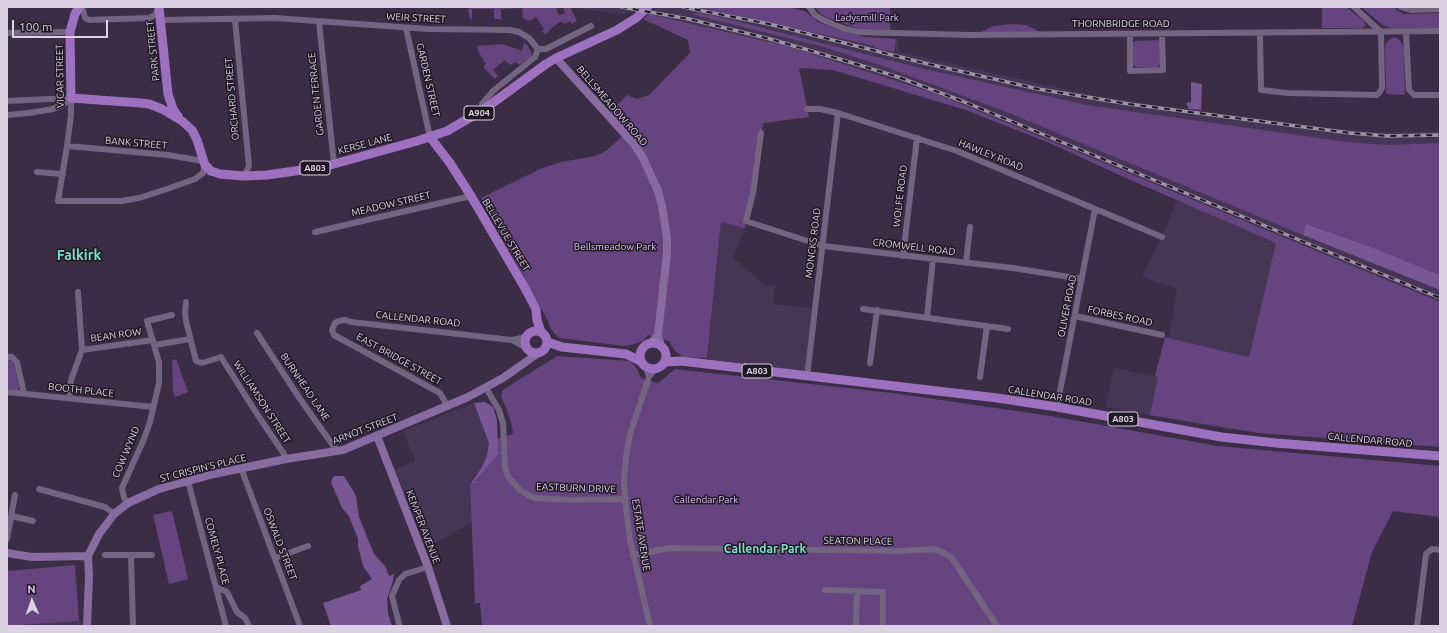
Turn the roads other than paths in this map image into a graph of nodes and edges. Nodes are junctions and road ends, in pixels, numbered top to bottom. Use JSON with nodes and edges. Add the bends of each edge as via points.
{"nodes":[{"id":1,"x":81,"y":7,"type":"edge"},
{"id":2,"x":159,"y":7,"type":"edge"},
{"id":3,"x":641,"y":7,"type":"edge"},
{"id":4,"x":648,"y":7,"type":"edge"},
{"id":5,"x":810,"y":7,"type":"edge"},
{"id":6,"x":1354,"y":7,"type":"edge"},
{"id":7,"x":1401,"y":7,"type":"edge"},
{"id":8,"x":1440,"y":10,"type":"edge"},
{"id":9,"x":164,"y":20,"type":"junction"},
{"id":10,"x":235,"y":20,"type":"junction"},
{"id":11,"x":319,"y":22,"type":"junction"},
{"id":12,"x":625,"y":24,"type":"junction"},
{"id":13,"x":590,"y":26,"type":"dead end"},
{"id":14,"x":406,"y":28,"type":"junction"},
{"id":15,"x":1440,"y":31,"type":"edge"},
{"id":16,"x":70,"y":32,"type":"junction"},
{"id":17,"x":1381,"y":32,"type":"junction"},
{"id":18,"x":1406,"y":32,"type":"junction"},
{"id":19,"x":7,"y":33,"type":"edge"},
{"id":20,"x":1260,"y":33,"type":"junction"},
{"id":21,"x":1130,"y":34,"type":"junction"},
{"id":22,"x":1162,"y":34,"type":"junction"},
{"id":23,"x":538,"y":49,"type":"junction"},
{"id":24,"x":556,"y":58,"type":"junction"},
{"id":25,"x":168,"y":94,"type":"junction"},
{"id":26,"x":1440,"y":95,"type":"edge"},
{"id":27,"x":71,"y":98,"type":"junction"},
{"id":28,"x":7,"y":101,"type":"edge"},
{"id":29,"x":156,"y":106,"type":"junction"},
{"id":30,"x":808,"y":109,"type":"dead end"},
{"id":31,"x":483,"y":110,"type":"junction"},
{"id":32,"x":838,"y":113,"type":"junction"},
{"id":33,"x":7,"y":115,"type":"edge"},
{"id":34,"x":473,"y":116,"type":"junction"},
{"id":35,"x":182,"y":121,"type":"junction"},
{"id":36,"x":761,"y":133,"type":"dead end"},
{"id":37,"x":430,"y":137,"type":"junction"},
{"id":38,"x":917,"y":138,"type":"junction"},
{"id":39,"x":416,"y":141,"type":"junction"},
{"id":40,"x":67,"y":146,"type":"junction"},
{"id":41,"x":441,"y":152,"type":"junction"},
{"id":42,"x":450,"y":163,"type":"junction"},
{"id":43,"x":334,"y":164,"type":"junction"},
{"id":44,"x":206,"y":166,"type":"junction"},
{"id":45,"x":37,"y":172,"type":"dead end"},
{"id":46,"x":63,"y":174,"type":"junction"},
{"id":47,"x":244,"y":176,"type":"junction"},
{"id":48,"x":471,"y":196,"type":"junction"},
{"id":49,"x":1096,"y":209,"type":"junction"},
{"id":50,"x":970,"y":227,"type":"dead end"},
{"id":51,"x":315,"y":232,"type":"dead end"},
{"id":52,"x":1162,"y":237,"type":"dead end"},
{"id":53,"x":822,"y":246,"type":"junction"},
{"id":54,"x":903,"y":256,"type":"junction"},
{"id":55,"x":934,"y":260,"type":"junction"},
{"id":56,"x":966,"y":263,"type":"junction"},
{"id":57,"x":1082,"y":279,"type":"junction"},
{"id":58,"x":78,"y":292,"type":"dead end"},
{"id":59,"x":186,"y":302,"type":"dead end"},
{"id":60,"x":863,"y":308,"type":"dead end"},
{"id":61,"x":876,"y":310,"type":"junction"},
{"id":62,"x":172,"y":315,"type":"dead end"},
{"id":63,"x":1075,"y":316,"type":"junction"},
{"id":64,"x":927,"y":317,"type":"junction"},
{"id":65,"x":987,"y":326,"type":"junction"},
{"id":66,"x":1008,"y":329,"type":"dead end"},
{"id":67,"x":257,"y":333,"type":"dead end"},
{"id":68,"x":533,"y":334,"type":"junction"},
{"id":69,"x":658,"y":334,"type":"junction"},
{"id":70,"x":334,"y":335,"type":"joint"},
{"id":71,"x":1162,"y":335,"type":"dead end"},
{"id":72,"x":190,"y":339,"type":"junction"},
{"id":73,"x":512,"y":340,"type":"junction"},
{"id":74,"x":154,"y":343,"type":"junction"},
{"id":75,"x":647,"y":345,"type":"junction"},
{"id":76,"x":661,"y":346,"type":"junction"},
{"id":77,"x":537,"y":349,"type":"junction"},
{"id":78,"x":82,"y":350,"type":"junction"},
{"id":79,"x":626,"y":354,"type":"junction"},
{"id":80,"x":7,"y":356,"type":"edge"},
{"id":81,"x":666,"y":358,"type":"junction"},
{"id":82,"x":870,"y":363,"type":"dead end"},
{"id":83,"x":647,"y":366,"type":"junction"},
{"id":84,"x":807,"y":377,"type":"junction"},
{"id":85,"x":980,"y":377,"type":"dead end"},
{"id":86,"x":486,"y":388,"type":"junction"},
{"id":87,"x":7,"y":392,"type":"edge"},
{"id":88,"x":24,"y":394,"type":"junction"},
{"id":89,"x":69,"y":398,"type":"junction"},
{"id":90,"x":153,"y":407,"type":"junction"},
{"id":91,"x":448,"y":407,"type":"junction"},
{"id":92,"x":1057,"y":407,"type":"junction"},
{"id":93,"x":377,"y":436,"type":"junction"},
{"id":94,"x":337,"y":451,"type":"junction"},
{"id":95,"x":1440,"y":456,"type":"edge"},
{"id":96,"x":286,"y":459,"type":"junction"},
{"id":97,"x":241,"y":468,"type":"junction"},
{"id":98,"x":188,"y":481,"type":"junction"},
{"id":99,"x":40,"y":489,"type":"dead end"},
{"id":100,"x":15,"y":495,"type":"dead end"},
{"id":101,"x":625,"y":499,"type":"junction"},
{"id":102,"x":128,"y":503,"type":"junction"},
{"id":103,"x":114,"y":514,"type":"junction"},
{"id":104,"x":12,"y":516,"type":"junction"},
{"id":105,"x":34,"y":521,"type":"dead end"},
{"id":106,"x":7,"y":539,"type":"edge"},
{"id":107,"x":308,"y":546,"type":"dead end"},
{"id":108,"x":1440,"y":550,"type":"edge"},
{"id":109,"x":7,"y":553,"type":"edge"},
{"id":110,"x":105,"y":555,"type":"dead end"},
{"id":111,"x":132,"y":555,"type":"junction"},
{"id":112,"x":152,"y":555,"type":"dead end"},
{"id":113,"x":88,"y":556,"type":"junction"},
{"id":114,"x":633,"y":556,"type":"junction"},
{"id":115,"x":274,"y":558,"type":"junction"},
{"id":116,"x":428,"y":567,"type":"junction"},
{"id":117,"x":216,"y":587,"type":"junction"},
{"id":118,"x":825,"y":590,"type":"dead end"},
{"id":119,"x":857,"y":591,"type":"junction"},
{"id":120,"x":399,"y":624,"type":"dead end"},
{"id":121,"x":87,"y":626,"type":"edge"},
{"id":122,"x":133,"y":626,"type":"edge"},
{"id":123,"x":226,"y":626,"type":"edge"},
{"id":124,"x":249,"y":626,"type":"edge"},
{"id":125,"x":300,"y":626,"type":"edge"},
{"id":126,"x":447,"y":626,"type":"edge"},
{"id":127,"x":650,"y":626,"type":"edge"},
{"id":128,"x":856,"y":626,"type":"edge"},
{"id":129,"x":883,"y":626,"type":"edge"},
{"id":130,"x":997,"y":626,"type":"edge"},
{"id":131,"x":1417,"y":626,"type":"edge"}],
"edges":[{"from":1,"to":2,"type":"street","via":[[84,18],[89,20],[149,18],[155,15]]},
{"from":1,"to":16,"type":"main road","name":"VICAR STREET","via":[[75,14]]},
{"from":2,"to":9,"type":"main road","name":"PARK STREET"},
{"from":3,"to":12,"type":"main road","name":"KERSE LANE","number":"A904"},
{"from":4,"to":12,"type":"main road","name":"KERSE LANE","number":"A904"},
{"from":5,"to":21,"type":"street","name":"THORNBRIDGE ROAD","via":[[823,20],[859,32],[964,35]]},
{"from":6,"to":17,"type":"street"},
{"from":7,"to":8,"type":"street","via":[[1411,10]]},
{"from":9,"to":10,"type":"street","name":"WEIR STREET"},
{"from":9,"to":25,"type":"main road","name":"PARK STREET"},
{"from":10,"to":11,"type":"street","name":"WEIR STREET","via":[[276,18]]},
{"from":10,"to":47,"type":"street","name":"ORCHARD STREET","via":[[248,166]]},
{"from":11,"to":14,"type":"street","name":"WEIR STREET"},
{"from":11,"to":43,"type":"street","name":"GARDEN TERRACE"},
{"from":12,"to":24,"type":"main road","name":"KERSE LANE","number":"A904"},
{"from":13,"to":23,"type":"street","via":[[546,49]]},
{"from":14,"to":23,"type":"street","name":"WEIR STREET","via":[[510,30],[529,38]]},
{"from":14,"to":37,"type":"street","name":"GARDEN STREET"},
{"from":15,"to":18,"type":"street","name":"THORNBRIDGE ROAD"},
{"from":16,"to":19,"type":"street"},
{"from":16,"to":27,"type":"main road","name":"VICAR STREET"},
{"from":17,"to":18,"type":"street","name":"THORNBRIDGE ROAD"},
{"from":17,"to":20,"type":"street","name":"THORNBRIDGE ROAD"},
{"from":17,"to":20,"type":"street","via":[[1382,88],[1377,94],[1288,93],[1261,90]]},
{"from":18,"to":26,"type":"street","via":[[1409,90],[1414,95]]},
{"from":20,"to":22,"type":"street","name":"THORNBRIDGE ROAD"},
{"from":21,"to":22,"type":"street","name":"THORNBRIDGE ROAD"},
{"from":21,"to":22,"type":"street","via":[[1130,71],[1163,70]]},
{"from":23,"to":31,"type":"street","via":[[535,57],[482,104]]},
{"from":24,"to":31,"type":"main road","name":"KERSE LANE","number":"A904"},
{"from":24,"to":69,"type":"main road","name":"BELLSMEADOW ROAD","via":[[625,134],[652,175],[662,206],[667,238]]},
{"from":25,"to":29,"type":"main road","name":"PARK STREET","via":[[164,101]]},
{"from":25,"to":35,"type":"main road","name":"PARK STREET","via":[[173,109]]},
{"from":27,"to":28,"type":"street"},
{"from":27,"to":29,"type":"main road"},
{"from":27,"to":33,"type":"street","via":[[53,109]]},
{"from":27,"to":40,"type":"street","name":"VICAR STREET"},
{"from":29,"to":35,"type":"main road"},
{"from":30,"to":32,"type":"street","name":"HAWLEY ROAD","via":[[824,109]]},
{"from":31,"to":34,"type":"main road","name":"KERSE LANE","number":"A904"},
{"from":32,"to":38,"type":"street","name":"HAWLEY ROAD"},
{"from":32,"to":53,"type":"street","name":"MONCKS ROAD"},
{"from":34,"to":37,"type":"main road","name":"KERSE LANE","number":"A904","via":[[447,131]]},
{"from":34,"to":41,"type":"main road","name":"KERSE LANE","number":"A904","via":[[446,134],[440,143]]},
{"from":35,"to":44,"type":"main road","via":[[195,135]]},
{"from":36,"to":53,"type":"street","name":"CROMWELL ROAD","via":[[754,193],[746,221]]},
{"from":37,"to":39,"type":"main road","name":"KERSE LANE","number":"A803"},
{"from":37,"to":41,"type":"main road","name":"BELLEVUE STREET"},
{"from":38,"to":49,"type":"street","name":"HAWLEY ROAD","via":[[957,151]]},
{"from":38,"to":54,"type":"street","name":"WOLFE ROAD"},
{"from":39,"to":42,"type":"main road","name":"BELLEVUE STREET","via":[[427,143]]},
{"from":39,"to":43,"type":"main road","name":"KERSE LANE","number":"A803"},
{"from":40,"to":44,"type":"street","name":"BANK STREET","via":[[168,156]]},
{"from":40,"to":46,"type":"street","name":"VICAR STREET"},
{"from":41,"to":42,"type":"main road","name":"BELLEVUE STREET"},
{"from":42,"to":48,"type":"main road","name":"BELLEVUE STREET"},
{"from":43,"to":47,"type":"main road","name":"KERSE LANE","number":"A803","via":[[286,173]]},
{"from":44,"to":46,"type":"street","name":"VICAR STREET","via":[[203,173],[195,179],[139,198],[121,201],[58,201]]},
{"from":44,"to":47,"type":"main road","name":"KERSE LANE","number":"A803","via":[[220,174]]},
{"from":45,"to":46,"type":"street"},
{"from":48,"to":51,"type":"street","name":"MEADOW STREET"},
{"from":48,"to":68,"type":"main road","name":"BELLEVUE STREET","via":[[536,309],[537,320]]},
{"from":49,"to":52,"type":"street","name":"HAWLEY ROAD"},
{"from":49,"to":57,"type":"street","name":"OLIVER ROAD"},
{"from":50,"to":56,"type":"street"},
{"from":53,"to":54,"type":"street","name":"CROMWELL ROAD"},
{"from":53,"to":84,"type":"street","name":"MONCKS ROAD"},
{"from":54,"to":55,"type":"street","name":"CROMWELL ROAD"},
{"from":55,"to":56,"type":"street","name":"CROMWELL ROAD"},
{"from":55,"to":64,"type":"street"},
{"from":56,"to":57,"type":"street","name":"CROMWELL ROAD"},
{"from":57,"to":63,"type":"street","name":"OLIVER ROAD"},
{"from":58,"to":78,"type":"street"},
{"from":59,"to":72,"type":"street","via":[[185,313]]},
{"from":60,"to":61,"type":"street"},
{"from":61,"to":64,"type":"street"},
{"from":61,"to":82,"type":"street"},
{"from":62,"to":74,"type":"street","name":"COW WYND","via":[[146,322]]},
{"from":63,"to":71,"type":"street","name":"FORBES ROAD"},
{"from":63,"to":92,"type":"street","name":"OLIVER ROAD"},
{"from":64,"to":65,"type":"street"},
{"from":65,"to":66,"type":"street"},
{"from":65,"to":85,"type":"street"},
{"from":67,"to":94,"type":"street","name":"BURNHEAD LANE"},
{"from":68,"to":73,"type":"street","name":"CALLENDAR ROAD"},
{"from":68,"to":77,"type":"main road","via":[[525,341]]},
{"from":68,"to":77,"type":"main road","via":[[545,336]]},
{"from":69,"to":75,"type":"main road"},
{"from":69,"to":76,"type":"main road","name":"BELLSMEADOW ROAD"},
{"from":70,"to":73,"type":"street","name":"CALLENDAR ROAD","via":[[333,326],[342,320]]},
{"from":70,"to":91,"type":"street","name":"EAST BRIDGE STREET","via":[[440,393]]},
{"from":72,"to":74,"type":"street","name":"BEAN ROW"},
{"from":72,"to":96,"type":"street","name":"WILLIAMSON STREET","via":[[196,361],[200,363],[221,356]]},
{"from":73,"to":77,"type":"street","name":"CALLENDAR ROAD"},
{"from":74,"to":78,"type":"street","name":"BEAN ROW"},
{"from":74,"to":90,"type":"street","name":"COW WYND","via":[[160,374]]},
{"from":75,"to":76,"type":"main road"},
{"from":75,"to":79,"type":"main road"},
{"from":75,"to":83,"type":"main road","via":[[640,353]]},
{"from":76,"to":81,"type":"main road"},
{"from":77,"to":79,"type":"main road","via":[[562,347]]},
{"from":77,"to":86,"type":"main road","name":"ARNOT STREET","via":[[503,378]]},
{"from":78,"to":89,"type":"street","via":[[71,380]]},
{"from":79,"to":83,"type":"main road"},
{"from":80,"to":88,"type":"street","via":[[17,362]]},
{"from":81,"to":83,"type":"main road","via":[[661,367]]},
{"from":81,"to":84,"type":"main road","name":"CALLENDAR ROAD","number":"A803"},
{"from":83,"to":101,"type":"street","name":"ESTATE AVENUE","via":[[649,378],[628,440]]},
{"from":84,"to":92,"type":"main road","name":"CALLENDAR ROAD","number":"A803"},
{"from":86,"to":91,"type":"main road","name":"ARNOT STREET"},
{"from":86,"to":101,"type":"street","name":"EASTBURN DRIVE","via":[[499,410],[503,423],[507,474],[520,490],[530,496],[542,498]]},
{"from":87,"to":88,"type":"street","name":"BOOTH PLACE"},
{"from":88,"to":89,"type":"street","name":"BOOTH PLACE"},
{"from":89,"to":90,"type":"street","name":"BOOTH PLACE"},
{"from":90,"to":102,"type":"street","name":"COW WYND","via":[[144,439],[122,488]]},
{"from":91,"to":93,"type":"main road","name":"ARNOT STREET"},
{"from":92,"to":95,"type":"main road","name":"CALLENDAR ROAD","number":"A803","via":[[1221,437]]},
{"from":93,"to":94,"type":"main road","name":"ARNOT STREET"},
{"from":93,"to":116,"type":"main road","name":"KEMPER AVENUE"},
{"from":94,"to":96,"type":"main road","name":"ARNOT STREET"},
{"from":96,"to":97,"type":"main road","name":"ST CRISPIN'S PLACE"},
{"from":97,"to":98,"type":"main road","name":"ST CRISPIN'S PLACE"},
{"from":97,"to":115,"type":"street","name":"OSWALD STREET"},
{"from":98,"to":102,"type":"main road","name":"ST CRISPIN'S PLACE","via":[[159,489]]},
{"from":98,"to":117,"type":"street","name":"COMELY PLACE"},
{"from":99,"to":103,"type":"street","via":[[105,507]]},
{"from":100,"to":104,"type":"street"},
{"from":101,"to":114,"type":"street","name":"ESTATE AVENUE"},
{"from":102,"to":103,"type":"main road"},
{"from":103,"to":113,"type":"main road","via":[[99,534]]},
{"from":104,"to":105,"type":"street"},
{"from":104,"to":106,"type":"street"},
{"from":107,"to":115,"type":"street"},
{"from":108,"to":131,"type":"street","via":[[1432,549],[1426,554]]},
{"from":109,"to":113,"type":"main road","via":[[32,557]]},
{"from":110,"to":111,"type":"street"},
{"from":111,"to":112,"type":"street"},
{"from":111,"to":122,"type":"street"},
{"from":113,"to":121,"type":"main road"},
{"from":114,"to":127,"type":"street","name":"ESTATE AVENUE"},
{"from":114,"to":130,"type":"street","name":"SEATON PLACE","via":[[673,548],[902,551],[934,549],[952,558]]},
{"from":115,"to":125,"type":"street","name":"OSWALD STREET"},
{"from":116,"to":120,"type":"street","via":[[405,574],[399,580],[392,596]]},
{"from":116,"to":126,"type":"main road","name":"KEMPER AVENUE"},
{"from":117,"to":123,"type":"street","name":"COMELY PLACE"},
{"from":117,"to":124,"type":"street","via":[[227,592],[237,612],[245,618]]},
{"from":118,"to":119,"type":"street"},
{"from":119,"to":128,"type":"street"},
{"from":119,"to":129,"type":"street","via":[[883,592]]}]}
